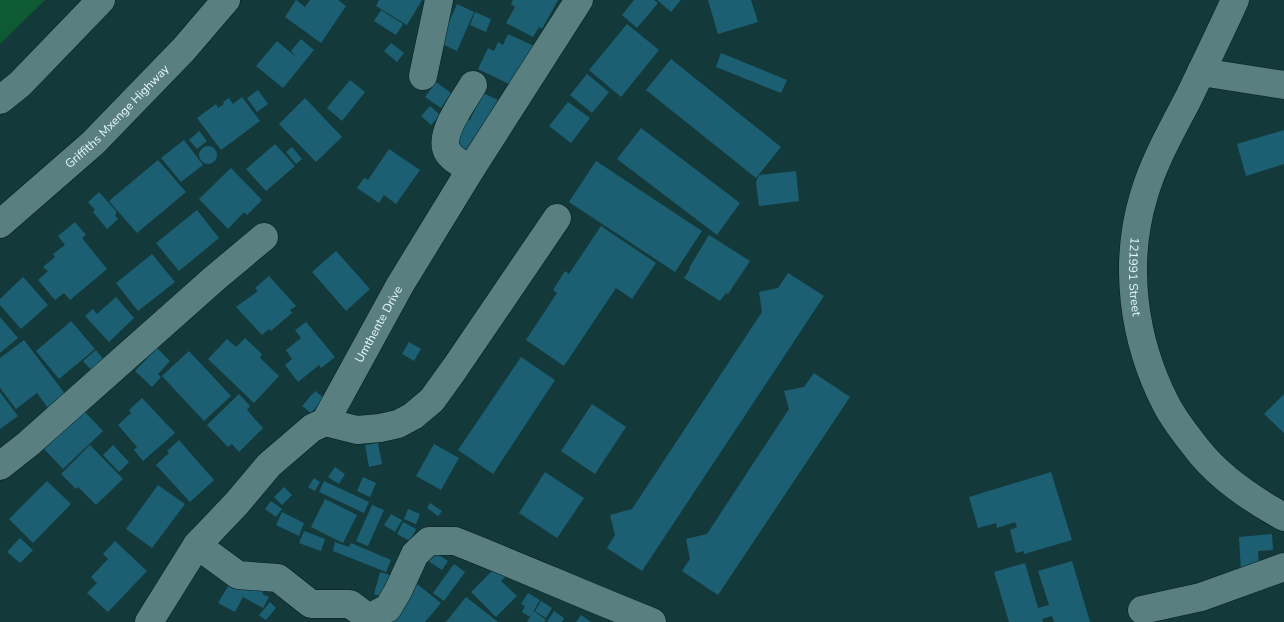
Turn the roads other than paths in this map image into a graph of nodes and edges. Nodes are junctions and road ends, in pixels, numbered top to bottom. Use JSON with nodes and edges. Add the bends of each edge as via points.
{"nodes":[{"id":1,"x":101,"y":0,"type":"edge"},
{"id":2,"x":226,"y":0,"type":"edge"},
{"id":3,"x":439,"y":0,"type":"edge"},
{"id":4,"x":579,"y":0,"type":"edge"},
{"id":5,"x":1236,"y":0,"type":"edge"},
{"id":6,"x":1201,"y":72,"type":"junction"},
{"id":7,"x":423,"y":76,"type":"dead end"},
{"id":8,"x":474,"y":85,"type":"dead end"},
{"id":9,"x":1284,"y":85,"type":"edge"},
{"id":10,"x":0,"y":100,"type":"edge"},
{"id":11,"x":472,"y":169,"type":"junction"},
{"id":12,"x":557,"y":218,"type":"dead end"},
{"id":13,"x":0,"y":224,"type":"edge"},
{"id":14,"x":264,"y":237,"type":"dead end"},
{"id":15,"x":325,"y":422,"type":"junction"},
{"id":16,"x":0,"y":466,"type":"edge"},
{"id":17,"x":1284,"y":517,"type":"edge"},
{"id":18,"x":197,"y":545,"type":"junction"},
{"id":19,"x":1284,"y":567,"type":"edge"},
{"id":20,"x":1142,"y":610,"type":"dead end"},
{"id":21,"x":371,"y":620,"type":"edge"},
{"id":22,"x":149,"y":622,"type":"edge"},
{"id":23,"x":652,"y":622,"type":"edge"}],
"edges":[{"from":1,"to":10,"type":"street","via":[[20,84]]},
{"from":2,"to":13,"type":"street","name":"Griffiths Mxenge Highway","via":[[184,49],[93,143]]},
{"from":3,"to":7,"type":"street"},
{"from":4,"to":11,"type":"street","name":"Umthente Drive"},
{"from":5,"to":6,"type":"street","name":"121991 Street"},
{"from":6,"to":9,"type":"street"},
{"from":6,"to":17,"type":"street","name":"121991 Street","via":[[1158,158],[1144,195],[1134,237],[1132,280],[1138,319],[1147,362],[1166,405],[1199,451],[1260,504]]},
{"from":8,"to":11,"type":"street","via":[[450,124],[445,142],[450,156]]},
{"from":11,"to":15,"type":"street","name":"Umthente Drive","via":[[400,285]]},
{"from":12,"to":15,"type":"street","via":[[432,400],[413,416],[380,428],[357,430]]},
{"from":14,"to":16,"type":"street"},
{"from":15,"to":18,"type":"street","name":"Umthente Drive","via":[[312,428],[269,465]]},
{"from":18,"to":21,"type":"street","via":[[238,575],[278,578],[311,604],[350,604]]},
{"from":18,"to":22,"type":"street","name":"Umthente Drive"},
{"from":19,"to":20,"type":"street","via":[[1201,597]]},
{"from":21,"to":23,"type":"street","via":[[388,608],[415,554],[429,542],[443,540],[455,541]]}]}
